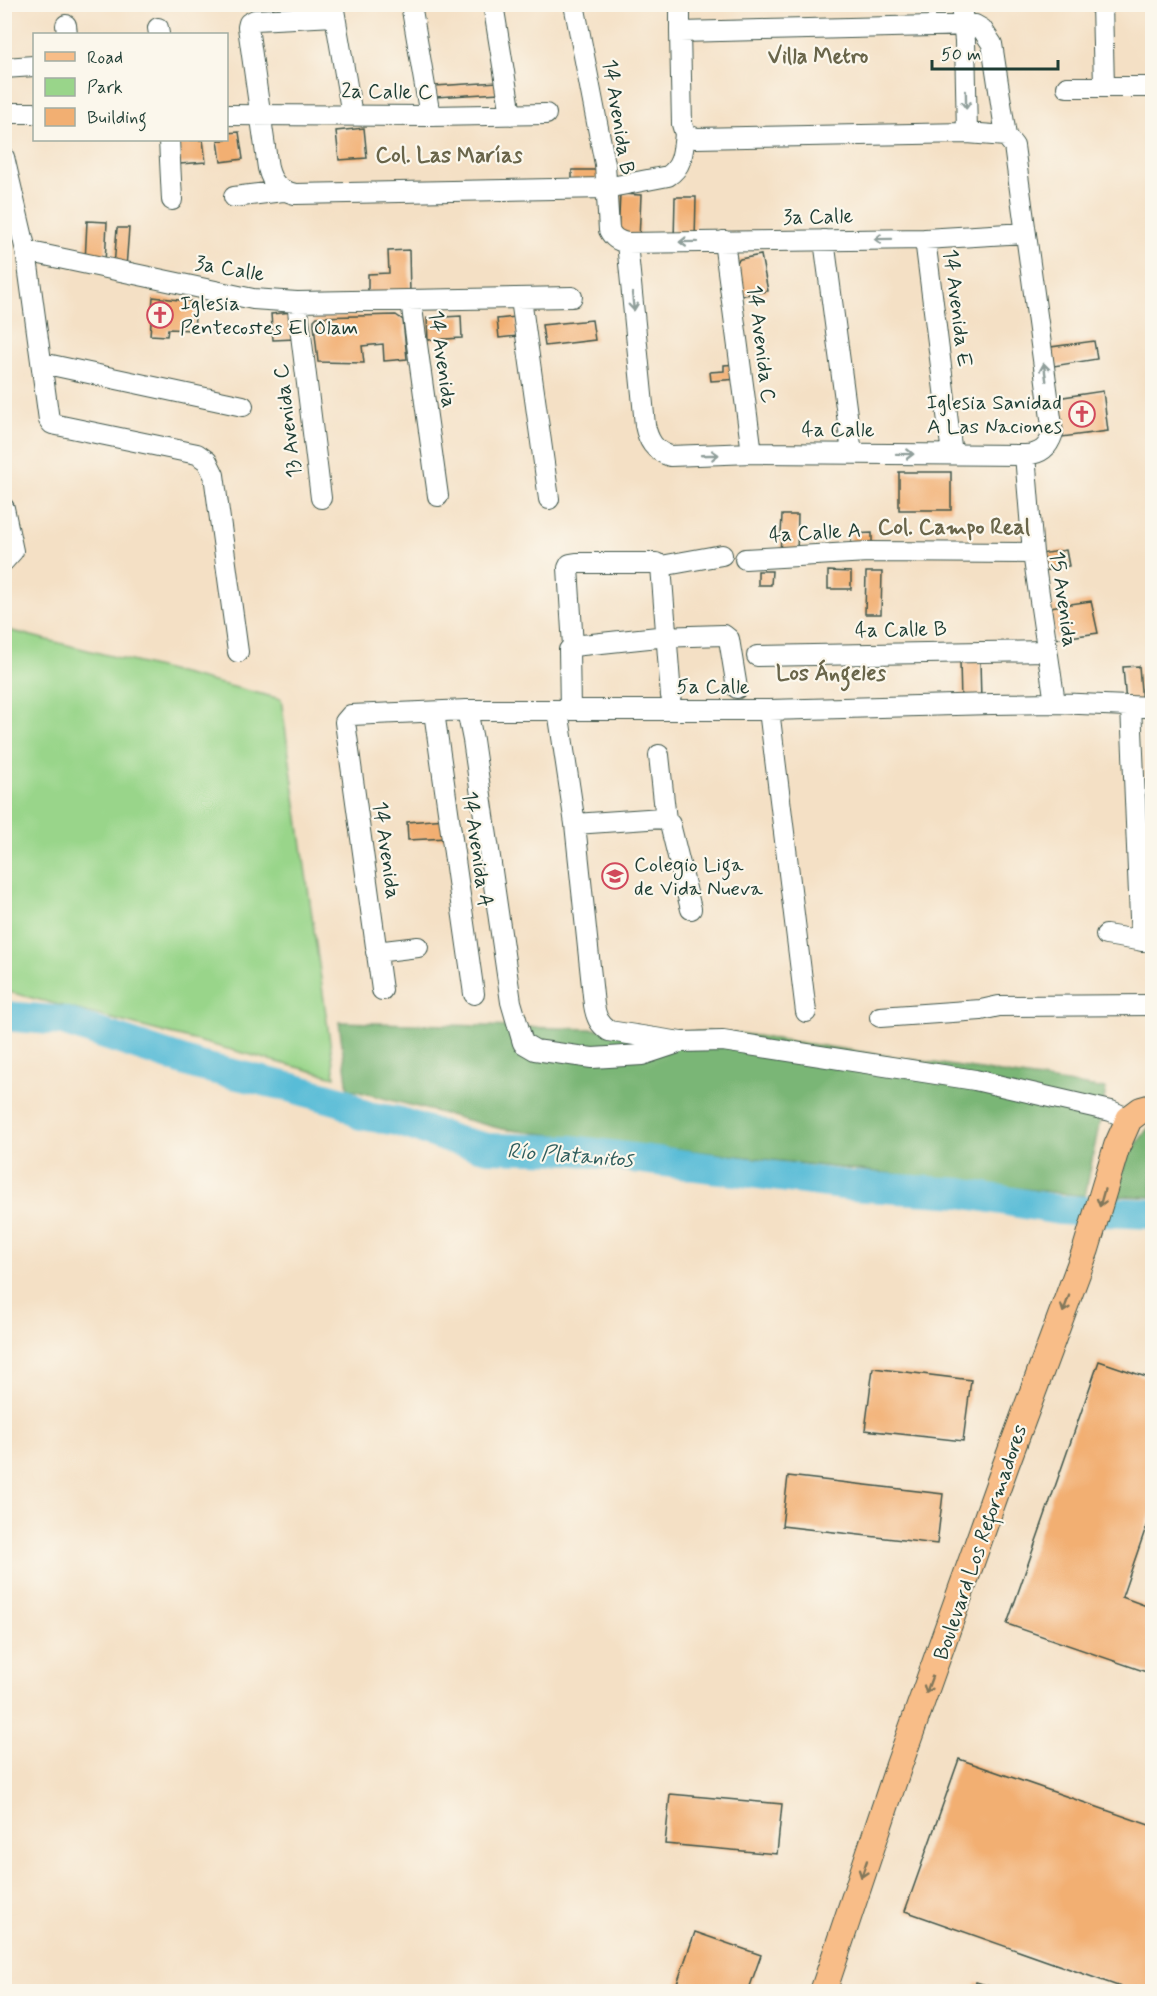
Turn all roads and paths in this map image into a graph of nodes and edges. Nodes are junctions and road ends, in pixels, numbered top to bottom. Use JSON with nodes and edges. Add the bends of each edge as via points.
{"nodes":[{"id":1,"x":411,"y":4,"type":"edge"},
{"id":2,"x":493,"y":4,"type":"edge"},
{"id":3,"x":574,"y":4,"type":"edge"},
{"id":4,"x":680,"y":4,"type":"edge"},
{"id":5,"x":961,"y":4,"type":"edge"},
{"id":6,"x":1102,"y":4,"type":"edge"},
{"id":7,"x":334,"y":10,"type":"edge"},
{"id":8,"x":964,"y":26,"type":"junction"},
{"id":9,"x":680,"y":32,"type":"junction"},
{"id":10,"x":33,"y":66,"type":"edge"},
{"id":11,"x":4,"y":68,"type":"edge"},
{"id":12,"x":1067,"y":87,"type":"dead end"},
{"id":13,"x":1104,"y":87,"type":"junction"},
{"id":14,"x":1152,"y":87,"type":"edge"},
{"id":15,"x":4,"y":113,"type":"edge"},
{"id":16,"x":33,"y":113,"type":"edge"},
{"id":17,"x":261,"y":114,"type":"junction"},
{"id":18,"x":546,"y":114,"type":"dead end"},
{"id":19,"x":228,"y":115,"type":"edge"},
{"id":20,"x":352,"y":115,"type":"junction"},
{"id":21,"x":511,"y":115,"type":"junction"},
{"id":22,"x":430,"y":116,"type":"junction"},
{"id":23,"x":967,"y":133,"type":"junction"},
{"id":24,"x":685,"y":134,"type":"junction"},
{"id":25,"x":1006,"y":136,"type":"junction"},
{"id":26,"x":169,"y":141,"type":"edge"},
{"id":27,"x":4,"y":157,"type":"edge"},
{"id":28,"x":606,"y":188,"type":"junction"},
{"id":29,"x":280,"y":189,"type":"junction"},
{"id":30,"x":234,"y":197,"type":"dead end"},
{"id":31,"x":172,"y":200,"type":"dead end"},
{"id":32,"x":1025,"y":233,"type":"junction"},
{"id":33,"x":925,"y":238,"type":"junction"},
{"id":34,"x":620,"y":240,"type":"junction"},
{"id":35,"x":824,"y":240,"type":"junction"},
{"id":36,"x":724,"y":241,"type":"junction"},
{"id":37,"x":26,"y":251,"type":"junction"},
{"id":38,"x":572,"y":297,"type":"dead end"},
{"id":39,"x":521,"y":299,"type":"junction"},
{"id":40,"x":411,"y":301,"type":"junction"},
{"id":41,"x":297,"y":302,"type":"junction"},
{"id":42,"x":42,"y":363,"type":"junction"},
{"id":43,"x":243,"y":406,"type":"dead end"},
{"id":44,"x":654,"y":447,"type":"joint"},
{"id":45,"x":752,"y":453,"type":"junction"},
{"id":46,"x":852,"y":453,"type":"junction"},
{"id":47,"x":952,"y":454,"type":"junction"},
{"id":48,"x":1025,"y":455,"type":"junction"},
{"id":49,"x":438,"y":496,"type":"dead end"},
{"id":50,"x":321,"y":498,"type":"dead end"},
{"id":51,"x":549,"y":499,"type":"dead end"},
{"id":52,"x":4,"y":507,"type":"edge"},
{"id":53,"x":1033,"y":553,"type":"junction"},
{"id":54,"x":722,"y":555,"type":"dead end"},
{"id":55,"x":745,"y":560,"type":"dead end"},
{"id":56,"x":5,"y":561,"type":"edge"},
{"id":57,"x":661,"y":566,"type":"junction"},
{"id":58,"x":665,"y":637,"type":"junction"},
{"id":59,"x":573,"y":645,"type":"junction"},
{"id":60,"x":1046,"y":651,"type":"junction"},
{"id":61,"x":238,"y":652,"type":"dead end"},
{"id":62,"x":757,"y":656,"type":"dead end"},
{"id":63,"x":737,"y":688,"type":"dead end"},
{"id":64,"x":671,"y":696,"type":"dead end"},
{"id":65,"x":1055,"y":703,"type":"junction"},
{"id":66,"x":1131,"y":706,"type":"junction"},
{"id":67,"x":1152,"y":706,"type":"edge"},
{"id":68,"x":467,"y":710,"type":"junction"},
{"id":69,"x":564,"y":710,"type":"junction"},
{"id":70,"x":769,"y":710,"type":"junction"},
{"id":71,"x":434,"y":712,"type":"junction"},
{"id":72,"x":347,"y":718,"type":"joint"},
{"id":73,"x":659,"y":755,"type":"dead end"},
{"id":74,"x":666,"y":820,"type":"junction"},
{"id":75,"x":575,"y":824,"type":"junction"},
{"id":76,"x":691,"y":909,"type":"dead end"},
{"id":77,"x":1106,"y":935,"type":"dead end"},
{"id":78,"x":1147,"y":942,"type":"edge"},
{"id":79,"x":418,"y":947,"type":"dead end"},
{"id":80,"x":376,"y":952,"type":"junction"},
{"id":81,"x":382,"y":990,"type":"dead end"},
{"id":82,"x":474,"y":994,"type":"dead end"},
{"id":83,"x":1152,"y":1005,"type":"edge"},
{"id":84,"x":806,"y":1012,"type":"dead end"},
{"id":85,"x":880,"y":1017,"type":"dead end"},
{"id":86,"x":681,"y":1042,"type":"junction"},
{"id":87,"x":1152,"y":1107,"type":"edge"},
{"id":88,"x":1129,"y":1119,"type":"junction"},
{"id":89,"x":823,"y":1992,"type":"edge"}],
"edges":[{"from":1,"to":22,"type":"street"},
{"from":2,"to":21,"type":"street"},
{"from":3,"to":28,"type":"street","name":"14 Avenida B","via":[[605,164]]},
{"from":4,"to":9,"type":"street"},
{"from":5,"to":8,"type":"street"},
{"from":6,"to":13,"type":"street"},
{"from":7,"to":17,"type":"street","via":[[249,23]]},
{"from":7,"to":20,"type":"street"},
{"from":8,"to":9,"type":"street"},
{"from":8,"to":23,"type":"street","one_way":true},
{"from":8,"to":25,"type":"street","via":[[982,29],[992,44]]},
{"from":9,"to":24,"type":"street"},
{"from":10,"to":11,"type":"street"},
{"from":12,"to":13,"type":"street"},
{"from":13,"to":14,"type":"street"},
{"from":15,"to":16,"type":"street"},
{"from":17,"to":19,"type":"street","name":"2a Calle C"},
{"from":17,"to":20,"type":"street","name":"2a Calle C"},
{"from":17,"to":29,"type":"street","via":[[267,168]]},
{"from":18,"to":21,"type":"street","name":"2a Calle C"},
{"from":20,"to":22,"type":"street","name":"2a Calle C"},
{"from":21,"to":22,"type":"street","name":"2a Calle C"},
{"from":23,"to":24,"type":"street","via":[[696,138]]},
{"from":23,"to":25,"type":"street"},
{"from":24,"to":28,"type":"street","via":[[681,163],[675,172]]},
{"from":25,"to":32,"type":"street","via":[[1014,146]]},
{"from":26,"to":31,"type":"street"},
{"from":27,"to":37,"type":"street"},
{"from":28,"to":29,"type":"street","via":[[295,194]]},
{"from":28,"to":34,"type":"street","name":"14 Avenida B","via":[[608,223]]},
{"from":29,"to":30,"type":"street"},
{"from":32,"to":33,"type":"street","name":"3a Calle"},
{"from":48,"to":32,"type":"street","one_way":true,"via":[[1044,449],[1053,433]]},
{"from":33,"to":35,"type":"street","name":"3a Calle","one_way":true},
{"from":33,"to":47,"type":"street","name":"14 Avenida E"},
{"from":36,"to":34,"type":"street","name":"3a Calle","one_way":true},
{"from":34,"to":44,"type":"street","name":"14 Avenida B","one_way":true,"via":[[645,425]]},
{"from":35,"to":36,"type":"street","name":"3a Calle"},
{"from":35,"to":46,"type":"street"},
{"from":36,"to":45,"type":"street","name":"14 Avenida C"},
{"from":37,"to":41,"type":"street","name":"3a Calle","via":[[253,299]]},
{"from":37,"to":42,"type":"street"},
{"from":38,"to":39,"type":"street","name":"3a Calle"},
{"from":39,"to":40,"type":"street","name":"3a Calle"},
{"from":39,"to":51,"type":"street"},
{"from":40,"to":41,"type":"street","name":"3a Calle"},
{"from":40,"to":49,"type":"street","name":"14 Avenida"},
{"from":41,"to":50,"type":"street","name":"13 Avenida C"},
{"from":42,"to":43,"type":"street"},
{"from":42,"to":61,"type":"street","via":[[52,424],[197,453],[207,461],[214,475]]},
{"from":44,"to":45,"type":"street","name":"4a Calle","one_way":true,"via":[[670,456]]},
{"from":45,"to":46,"type":"street","name":"4a Calle"},
{"from":46,"to":47,"type":"street","name":"4a Calle","one_way":true},
{"from":47,"to":48,"type":"street","name":"4a Calle"},
{"from":48,"to":53,"type":"street","name":"15 Avenida"},
{"from":52,"to":56,"type":"street","via":[[13,551]]},
{"from":53,"to":55,"type":"street","name":"4a Calle A","via":[[868,552]]},
{"from":53,"to":60,"type":"street","name":"15 Avenida"},
{"from":54,"to":57,"type":"street"},
{"from":57,"to":58,"type":"street"},
{"from":57,"to":59,"type":"street","via":[[570,564]]},
{"from":58,"to":59,"type":"street"},
{"from":58,"to":63,"type":"street","via":[[724,635],[729,639]]},
{"from":58,"to":64,"type":"street"},
{"from":59,"to":69,"type":"street","via":[[569,650]]},
{"from":60,"to":62,"type":"street","name":"4a Calle B"},
{"from":60,"to":65,"type":"street","name":"15 Avenida"},
{"from":65,"to":66,"type":"street","name":"5a Calle"},
{"from":65,"to":70,"type":"street","name":"5a Calle"},
{"from":66,"to":67,"type":"street","name":"5a Calle"},
{"from":66,"to":78,"type":"street"},
{"from":68,"to":69,"type":"street","name":"5a Calle"},
{"from":68,"to":71,"type":"street","name":"5a Calle"},
{"from":68,"to":86,"type":"street","via":[[511,1002],[523,1043],[535,1050],[592,1058],[642,1055]]},
{"from":69,"to":70,"type":"street","name":"5a Calle"},
{"from":69,"to":75,"type":"street"},
{"from":70,"to":84,"type":"street"},
{"from":71,"to":72,"type":"street","name":"5a Calle"},
{"from":71,"to":82,"type":"street","name":"14 Avenida A"},
{"from":72,"to":80,"type":"street","name":"14 Avenida"},
{"from":73,"to":74,"type":"street"},
{"from":74,"to":75,"type":"street"},
{"from":74,"to":76,"type":"street"},
{"from":75,"to":86,"type":"street","via":[[596,1017],[609,1031]]},
{"from":77,"to":78,"type":"street"},
{"from":79,"to":80,"type":"street"},
{"from":80,"to":81,"type":"street","name":"14 Avenida"},
{"from":83,"to":85,"type":"street","via":[[999,1006]]},
{"from":86,"to":88,"type":"street","via":[[723,1041],[975,1080],[1111,1111]]},
{"from":87,"to":88,"type":"main road"},
{"from":88,"to":89,"type":"main road","name":"Boulevard Los Reformadores","one_way":true,"via":[[1086,1249],[899,1766]]}]}
